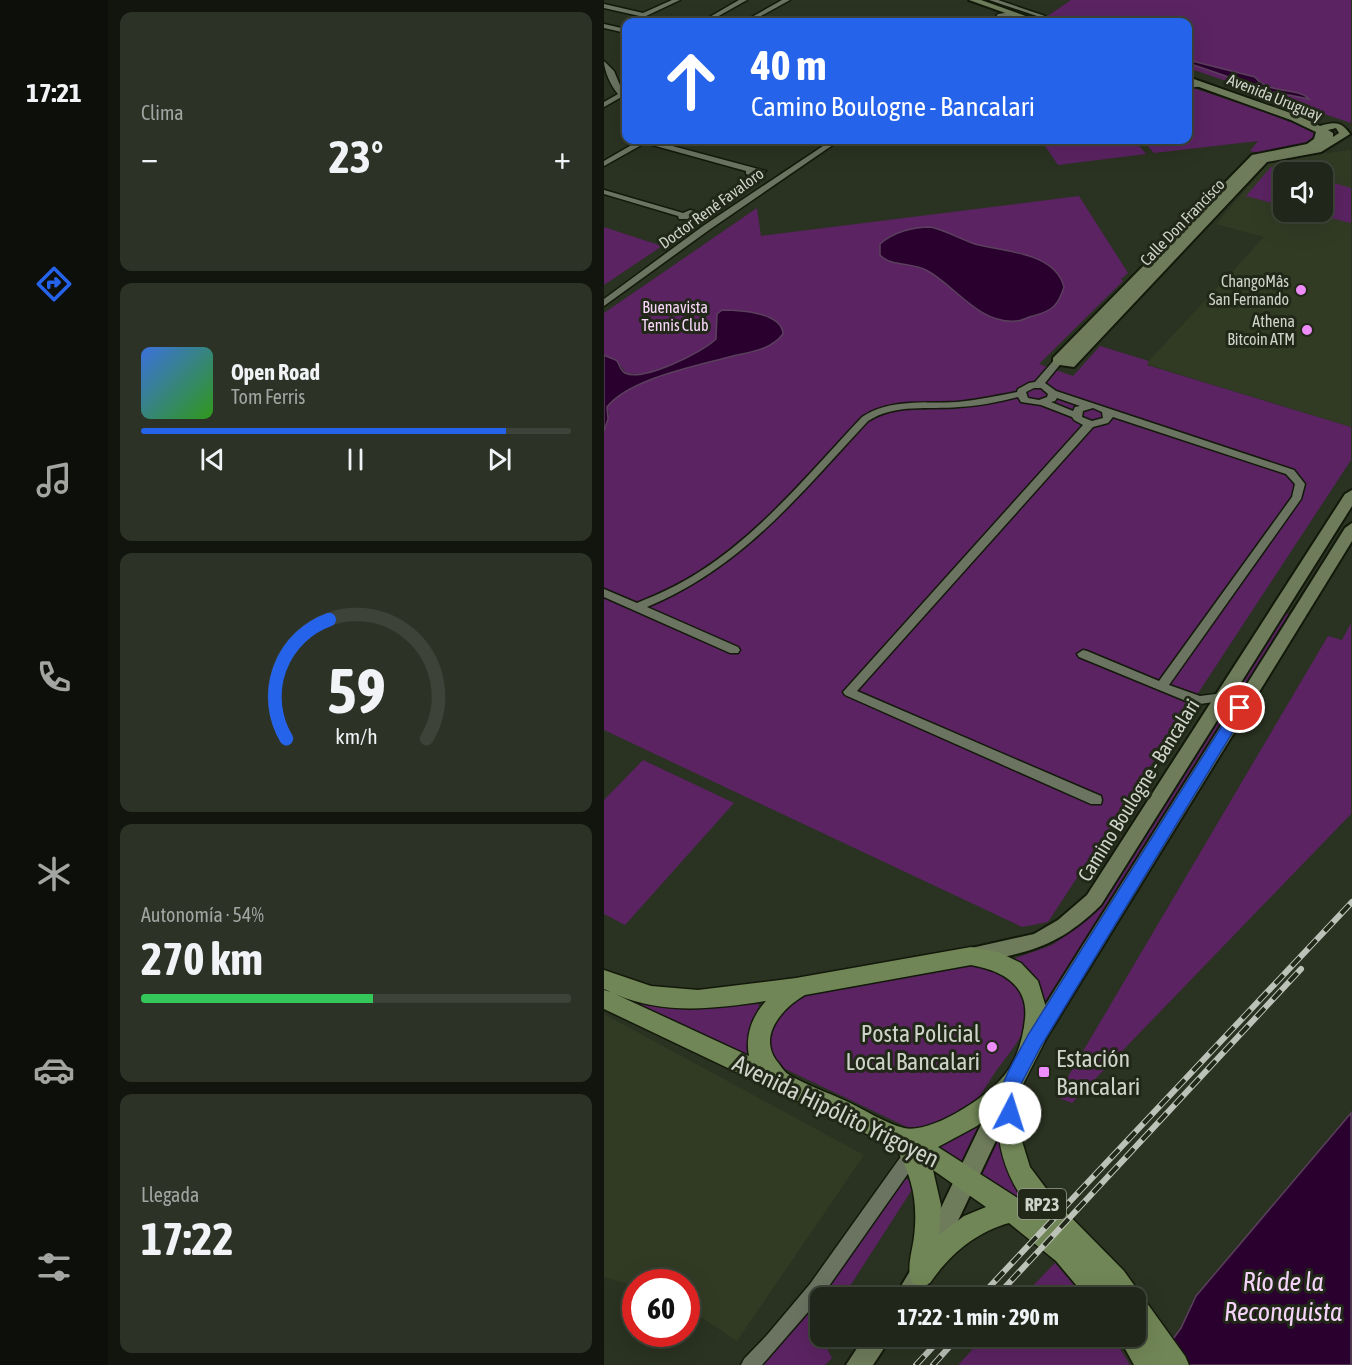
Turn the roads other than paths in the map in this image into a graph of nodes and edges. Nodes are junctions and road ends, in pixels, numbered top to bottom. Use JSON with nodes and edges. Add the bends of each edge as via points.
{"nodes":[{"id":1,"x":609,"y":0,"type":"edge"},
{"id":2,"x":677,"y":0,"type":"edge"},
{"id":3,"x":744,"y":0,"type":"edge"},
{"id":4,"x":776,"y":0,"type":"edge"},
{"id":5,"x":962,"y":0,"type":"edge"},
{"id":6,"x":973,"y":0,"type":"edge"},
{"id":7,"x":992,"y":0,"type":"edge"},
{"id":8,"x":786,"y":1,"type":"edge"},
{"id":9,"x":604,"y":4,"type":"edge"},
{"id":10,"x":711,"y":18,"type":"edge"},
{"id":11,"x":754,"y":18,"type":"edge"},
{"id":12,"x":992,"y":18,"type":"edge"},
{"id":13,"x":1015,"y":18,"type":"edge"},
{"id":14,"x":1035,"y":18,"type":"edge"},
{"id":15,"x":604,"y":26,"type":"edge"},
{"id":16,"x":622,"y":30,"type":"edge"},
{"id":17,"x":604,"y":63,"type":"edge"},
{"id":18,"x":1192,"y":76,"type":"edge"},
{"id":19,"x":1192,"y":81,"type":"edge"},
{"id":20,"x":1202,"y":85,"type":"junction"},
{"id":21,"x":1192,"y":86,"type":"edge"},
{"id":22,"x":622,"y":91,"type":"edge"},
{"id":23,"x":622,"y":95,"type":"edge"},
{"id":24,"x":604,"y":105,"type":"edge"},
{"id":25,"x":1337,"y":130,"type":"junction"},
{"id":26,"x":1351,"y":131,"type":"edge"},
{"id":27,"x":1321,"y":132,"type":"junction"},
{"id":28,"x":1351,"y":142,"type":"edge"},
{"id":29,"x":637,"y":144,"type":"edge"},
{"id":30,"x":658,"y":144,"type":"edge"},
{"id":31,"x":830,"y":144,"type":"edge"},
{"id":32,"x":604,"y":164,"type":"edge"},
{"id":33,"x":750,"y":170,"type":"dead end"},
{"id":34,"x":604,"y":192,"type":"edge"},
{"id":35,"x":683,"y":215,"type":"dead end"},
{"id":36,"x":604,"y":303,"type":"edge"},
{"id":37,"x":1064,"y":363,"type":"junction"},
{"id":38,"x":1038,"y":385,"type":"junction"},
{"id":39,"x":1053,"y":393,"type":"junction"},
{"id":40,"x":1020,"y":394,"type":"junction"},
{"id":41,"x":1044,"y":403,"type":"junction"},
{"id":42,"x":1087,"y":405,"type":"junction"},
{"id":43,"x":1109,"y":413,"type":"junction"},
{"id":44,"x":1076,"y":415,"type":"junction"},
{"id":45,"x":1090,"y":424,"type":"junction"},
{"id":46,"x":1351,"y":495,"type":"edge"},
{"id":47,"x":1351,"y":528,"type":"edge"},
{"id":48,"x":604,"y":593,"type":"edge"},
{"id":49,"x":637,"y":607,"type":"junction"},
{"id":50,"x":734,"y":650,"type":"dead end"},
{"id":51,"x":1083,"y":654,"type":"dead end"},
{"id":52,"x":1161,"y":687,"type":"junction"},
{"id":53,"x":1223,"y":697,"type":"junction"},
{"id":54,"x":1096,"y":800,"type":"dead end"},
{"id":55,"x":972,"y":956,"type":"junction"},
{"id":56,"x":604,"y":979,"type":"edge"},
{"id":57,"x":801,"y":986,"type":"junction"},
{"id":58,"x":604,"y":999,"type":"edge"},
{"id":59,"x":1034,"y":1041,"type":"junction"},
{"id":60,"x":780,"y":1083,"type":"junction"},
{"id":61,"x":1011,"y":1085,"type":"junction"},
{"id":62,"x":908,"y":1146,"type":"junction"},
{"id":63,"x":965,"y":1176,"type":"junction"},
{"id":64,"x":1015,"y":1210,"type":"junction"},
{"id":65,"x":921,"y":1274,"type":"junction"},
{"id":66,"x":913,"y":1287,"type":"edge"},
{"id":67,"x":1095,"y":1287,"type":"edge"},
{"id":68,"x":1121,"y":1287,"type":"edge"},
{"id":69,"x":872,"y":1347,"type":"edge"},
{"id":70,"x":1144,"y":1347,"type":"edge"},
{"id":71,"x":750,"y":1365,"type":"edge"},
{"id":72,"x":859,"y":1365,"type":"edge"},
{"id":73,"x":1176,"y":1365,"type":"edge"}],
"edges":[{"from":1,"to":9,"type":"street"},
{"from":2,"to":9,"type":"street","via":[[644,15]]},
{"from":3,"to":10,"type":"street"},
{"from":4,"to":8,"type":"street"},
{"from":5,"to":12,"type":"main road"},
{"from":6,"to":13,"type":"main road"},
{"from":7,"to":14,"type":"street"},
{"from":8,"to":11,"type":"street"},
{"from":15,"to":16,"type":"street"},
{"from":17,"to":22,"type":"street","via":[[612,70],[616,88]]},
{"from":18,"to":25,"type":"main road","name":"Avenida Uruguay"},
{"from":19,"to":20,"type":"main road","name":"Avenida Uruguay"},
{"from":20,"to":21,"type":"street"},
{"from":20,"to":27,"type":"main road","name":"Avenida Uruguay","via":[[1295,118]]},
{"from":23,"to":24,"type":"street"},
{"from":25,"to":26,"type":"main road","name":"Avenida Uruguay"},
{"from":25,"to":27,"type":"main road","name":"Calle Don Francisco","via":[[1324,127]]},
{"from":25,"to":28,"type":"main road","name":"Avenida Uruguay"},
{"from":25,"to":37,"type":"main road","name":"Calle Don Francisco","via":[[1317,150],[1264,160]]},
{"from":27,"to":37,"type":"main road","name":"Calle Don Francisco","via":[[1319,141],[1310,146],[1256,157]]},
{"from":29,"to":32,"type":"street"},
{"from":30,"to":33,"type":"street"},
{"from":31,"to":36,"type":"street","name":"Doctor René Favaloro"},
{"from":34,"to":35,"type":"street"},
{"from":37,"to":38,"type":"street"},
{"from":38,"to":39,"type":"street"},
{"from":38,"to":40,"type":"street","via":[[1027,386]]},
{"from":39,"to":41,"type":"street","via":[[1052,399]]},
{"from":39,"to":42,"type":"street"},
{"from":40,"to":41,"type":"street","via":[[1029,402]]},
{"from":40,"to":49,"type":"street","via":[[969,404],[897,406],[872,413],[729,556],[690,584]]},
{"from":41,"to":44,"type":"street"},
{"from":42,"to":43,"type":"street","via":[[1103,407]]},
{"from":42,"to":44,"type":"street","via":[[1078,409]]},
{"from":43,"to":45,"type":"street","via":[[1105,422]]},
{"from":43,"to":52,"type":"street","via":[[1290,472],[1300,484],[1297,497]]},
{"from":44,"to":45,"type":"street"},
{"from":45,"to":54,"type":"street","via":[[848,692]]},
{"from":46,"to":53,"type":"main road","name":"Camino Boulogne - Bancalari"},
{"from":47,"to":59,"type":"main road"},
{"from":48,"to":49,"type":"street"},
{"from":49,"to":50,"type":"street"},
{"from":51,"to":52,"type":"street"},
{"from":52,"to":53,"type":"street","via":[[1200,700]]},
{"from":53,"to":55,"type":"main road","name":"Camino Boulogne - Bancalari","via":[[1094,900],[1055,935]]},
{"from":55,"to":57,"type":"main road","number":"RP23"},
{"from":55,"to":59,"type":"main road","number":"RP23","via":[[1014,969],[1030,988],[1037,1014]]},
{"from":56,"to":57,"type":"main road","number":"RP23","via":[[644,996],[682,1000]]},
{"from":57,"to":60,"type":"main road","via":[[774,1005],[760,1033],[760,1057]]},
{"from":58,"to":60,"type":"main road","name":"Avenida Hipólito Yrigoyen","number":"RP23"},
{"from":59,"to":61,"type":"main road","number":"RP23"},
{"from":60,"to":62,"type":"main road","name":"Avenida Hipólito Yrigoyen","number":"RP23"},
{"from":61,"to":62,"type":"main road","via":[[950,1130]]},
{"from":61,"to":63,"type":"main road"},
{"from":61,"to":68,"type":"main road","number":"RP23","via":[[1013,1154],[1029,1187]]},
{"from":62,"to":63,"type":"main road","name":"Avenida Hipólito Yrigoyen","number":"RP23"},
{"from":62,"to":65,"type":"main road","via":[[923,1173],[930,1205]]},
{"from":62,"to":71,"type":"street","via":[[816,1289]]},
{"from":63,"to":64,"type":"main road","name":"Avenida Hipólito Yrigoyen","number":"RP23"},
{"from":63,"to":65,"type":"main road"},
{"from":64,"to":65,"type":"main road","via":[[966,1228],[947,1242]]},
{"from":64,"to":67,"type":"main road","name":"Avenida Hipólito Yrigoyen","number":"RP23","via":[[1065,1252]]},
{"from":65,"to":66,"type":"main road"},
{"from":69,"to":72,"type":"main road"},
{"from":70,"to":73,"type":"main road"}]}
